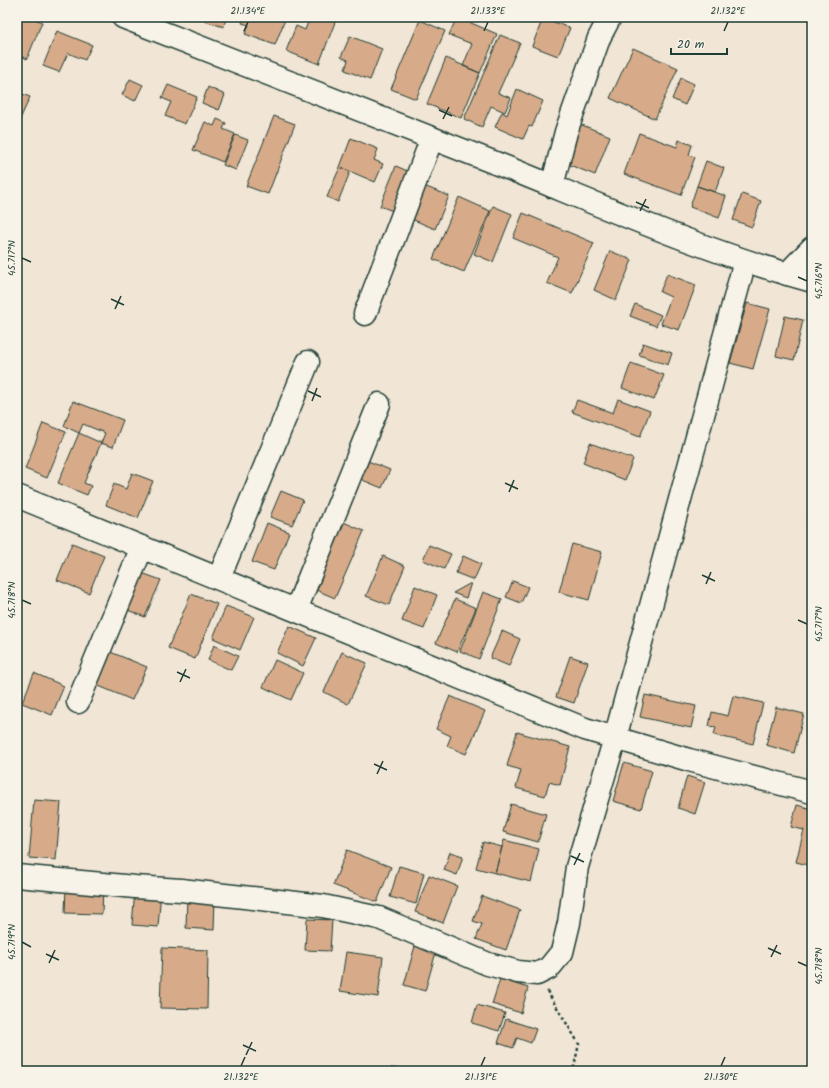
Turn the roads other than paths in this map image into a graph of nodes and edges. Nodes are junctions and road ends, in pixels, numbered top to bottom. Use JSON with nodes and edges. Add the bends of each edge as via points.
{"nodes":[{"id":1,"x":123,"y":17,"type":"edge"},
{"id":2,"x":610,"y":17,"type":"edge"},
{"id":3,"x":432,"y":138,"type":"junction"},
{"id":4,"x":552,"y":186,"type":"junction"},
{"id":5,"x":812,"y":248,"type":"edge"},
{"id":6,"x":744,"y":261,"type":"junction"},
{"id":7,"x":787,"y":274,"type":"junction"},
{"id":8,"x":812,"y":281,"type":"edge"},
{"id":9,"x":365,"y":314,"type":"dead end"},
{"id":10,"x":308,"y":362,"type":"dead end"},
{"id":11,"x":379,"y":404,"type":"dead end"},
{"id":12,"x":17,"y":496,"type":"edge"},
{"id":13,"x":142,"y":547,"type":"junction"},
{"id":14,"x":219,"y":578,"type":"junction"},
{"id":15,"x":296,"y":610,"type":"junction"},
{"id":16,"x":78,"y":702,"type":"dead end"},
{"id":17,"x":615,"y":738,"type":"junction"},
{"id":18,"x":812,"y":792,"type":"edge"},
{"id":19,"x":17,"y":876,"type":"edge"}],
"edges":[{"from":1,"to":3,"type":"street"},
{"from":2,"to":4,"type":"street","via":[[599,38],[566,132]]},
{"from":3,"to":4,"type":"street"},
{"from":3,"to":9,"type":"street"},
{"from":4,"to":6,"type":"street"},
{"from":5,"to":7,"type":"street"},
{"from":6,"to":7,"type":"street"},
{"from":6,"to":17,"type":"street"},
{"from":7,"to":8,"type":"street"},
{"from":10,"to":14,"type":"street"},
{"from":11,"to":15,"type":"street"},
{"from":12,"to":13,"type":"street"},
{"from":13,"to":14,"type":"street"},
{"from":13,"to":16,"type":"street"},
{"from":14,"to":15,"type":"street"},
{"from":15,"to":17,"type":"street","via":[[585,729]]},
{"from":17,"to":18,"type":"street"},
{"from":17,"to":19,"type":"street","via":[[577,867],[562,952],[549,968],[537,974],[488,964],[380,918],[324,906],[181,890]]}]}
